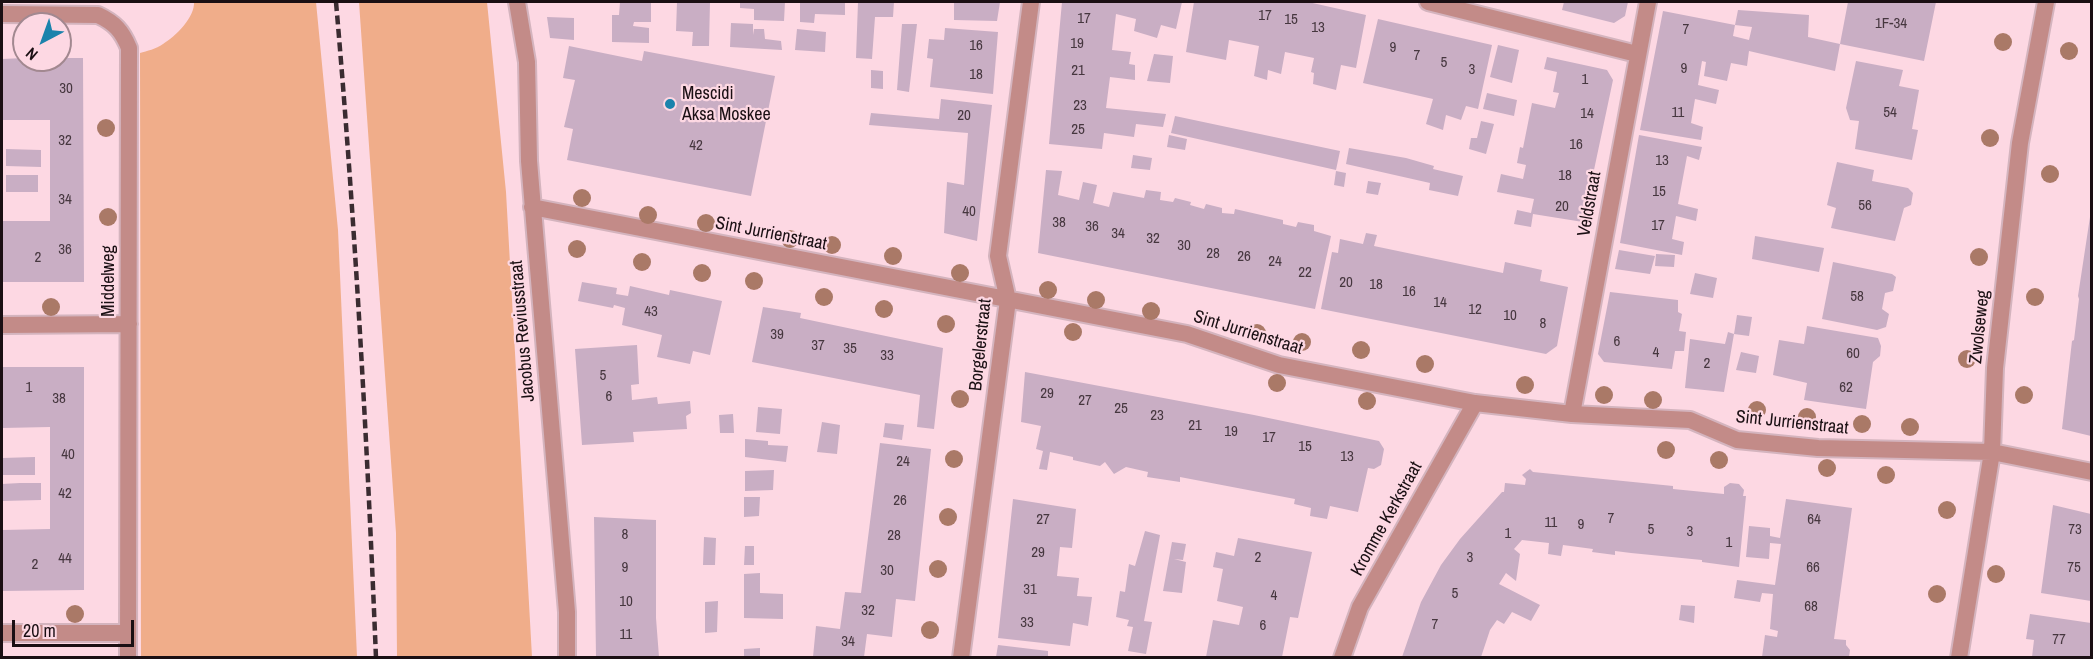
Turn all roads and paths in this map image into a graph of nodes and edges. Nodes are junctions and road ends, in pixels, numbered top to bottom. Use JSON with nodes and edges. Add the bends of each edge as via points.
{"nodes":[{"id":1,"x":517,"y":2,"type":"edge"},
{"id":2,"x":1031,"y":2,"type":"edge"},
{"id":3,"x":1428,"y":2,"type":"edge"},
{"id":4,"x":1648,"y":2,"type":"edge"},
{"id":5,"x":2046,"y":2,"type":"edge"},
{"id":6,"x":2,"y":14,"type":"edge"},
{"id":7,"x":1637,"y":54,"type":"junction"},
{"id":8,"x":532,"y":207,"type":"junction"},
{"id":9,"x":1008,"y":300,"type":"junction"},
{"id":10,"x":129,"y":324,"type":"junction"},
{"id":11,"x":2,"y":325,"type":"edge"},
{"id":12,"x":1475,"y":403,"type":"junction"},
{"id":13,"x":1572,"y":414,"type":"junction"},
{"id":14,"x":1992,"y":452,"type":"junction"},
{"id":15,"x":2091,"y":472,"type":"edge"},
{"id":16,"x":2,"y":633,"type":"edge"},
{"id":17,"x":128,"y":633,"type":"junction"},
{"id":18,"x":128,"y":657,"type":"edge"},
{"id":19,"x":567,"y":657,"type":"edge"},
{"id":20,"x":961,"y":657,"type":"edge"},
{"id":21,"x":1342,"y":657,"type":"edge"},
{"id":22,"x":1959,"y":657,"type":"edge"}],
"edges":[{"from":1,"to":8,"type":"street","name":"Jacobus Reviusstraat","via":[[526,62]]},
{"from":2,"to":9,"type":"street","name":"Borgelerstraat","via":[[998,256]]},
{"from":3,"to":7,"type":"street"},
{"from":4,"to":7,"type":"street","name":"Veldstraat"},
{"from":5,"to":14,"type":"street","name":"Zwolseweg","via":[[2020,143],[1995,368]]},
{"from":6,"to":10,"type":"street","name":"Middelweg","via":[[98,15],[122,32],[129,48]]},
{"from":7,"to":13,"type":"street","name":"Veldstraat"},
{"from":8,"to":9,"type":"street","name":"Sint Jurrienstraat"},
{"from":8,"to":19,"type":"street","name":"Jacobus Reviusstraat","via":[[567,612]]},
{"from":9,"to":12,"type":"street","name":"Sint Jurrienstraat","via":[[1187,334],[1279,365]]},
{"from":9,"to":20,"type":"street","name":"Borgelerstraat"},
{"from":10,"to":11,"type":"street"},
{"from":10,"to":17,"type":"street","name":"Middelweg"},
{"from":12,"to":13,"type":"street","name":"Sint Jurrienstraat"},
{"from":12,"to":21,"type":"street","name":"Kromme Kerkstraat","via":[[1360,607]]},
{"from":13,"to":14,"type":"street","name":"Sint Jurrienstraat","via":[[1690,420],[1737,440],[1818,448]]},
{"from":14,"to":15,"type":"street","name":"Sint Jurrienstraat"},
{"from":14,"to":22,"type":"street","name":"Zwolseweg"},
{"from":16,"to":17,"type":"street"},
{"from":17,"to":18,"type":"street","name":"Middelweg"}]}
